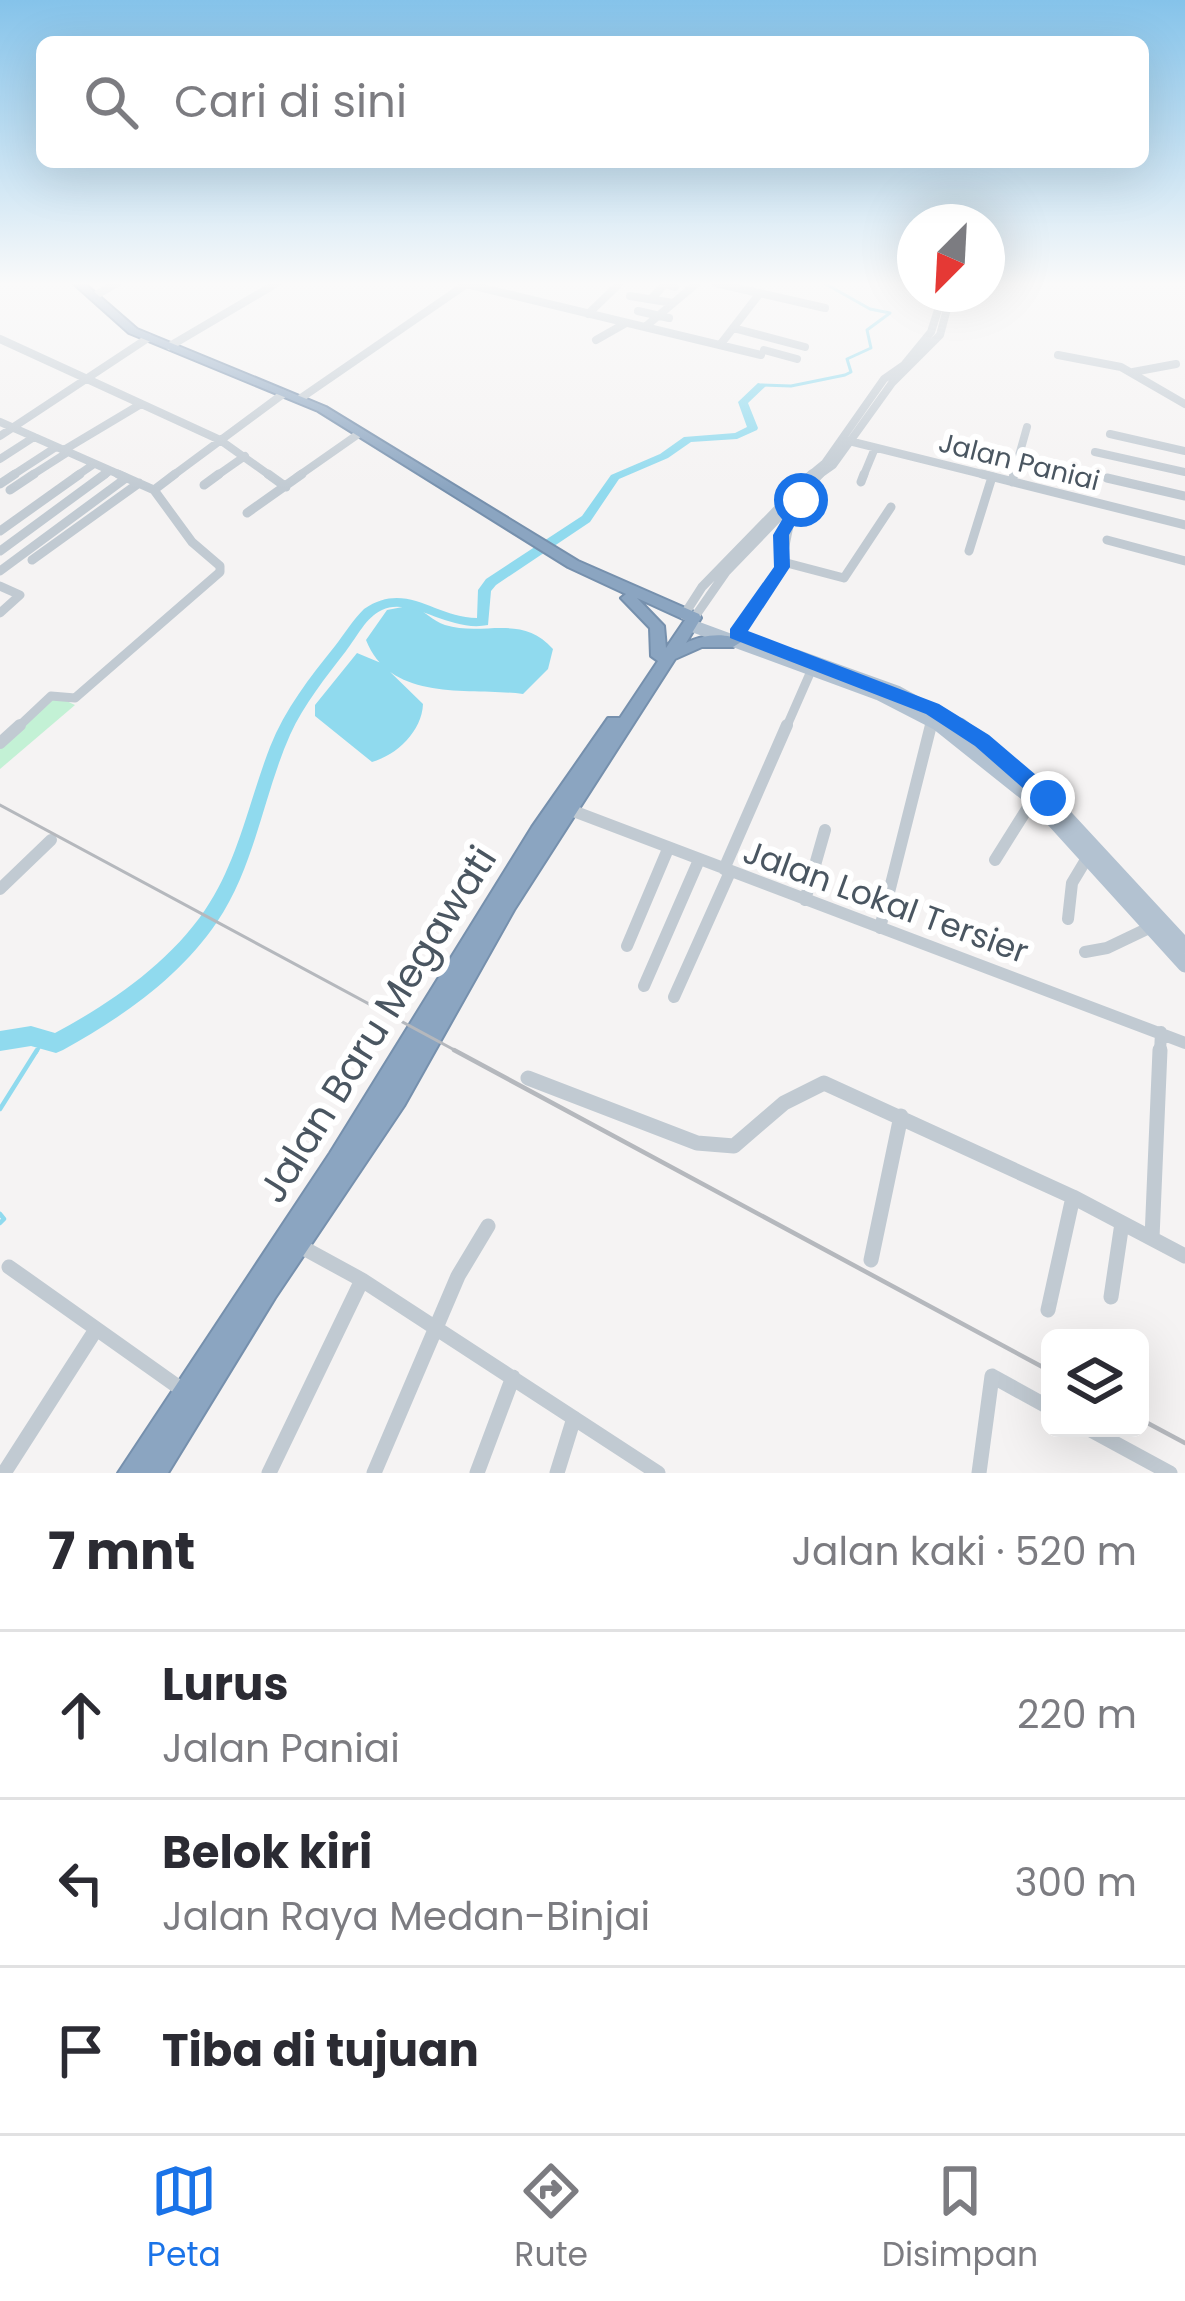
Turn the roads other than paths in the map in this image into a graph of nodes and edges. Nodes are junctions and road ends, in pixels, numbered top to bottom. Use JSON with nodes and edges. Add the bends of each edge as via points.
{"nodes":[{"id":1,"x":24,"y":352,"type":"edge"},
{"id":2,"x":128,"y":352,"type":"edge"},
{"id":3,"x":179,"y":352,"type":"edge"},
{"id":4,"x":184,"y":352,"type":"edge"},
{"id":5,"x":367,"y":352,"type":"edge"},
{"id":6,"x":756,"y":352,"type":"edge"},
{"id":7,"x":926,"y":352,"type":"edge"},
{"id":8,"x":763,"y":353,"type":"junction"},
{"id":9,"x":1058,"y":356,"type":"dead end"},
{"id":10,"x":797,"y":359,"type":"dead end"},
{"id":11,"x":1176,"y":364,"type":"dead end"},
{"id":12,"x":753,"y":365,"type":"dead end"},
{"id":13,"x":1135,"y":374,"type":"junction"},
{"id":14,"x":84,"y":381,"type":"junction"},
{"id":15,"x":279,"y":391,"type":"junction"},
{"id":16,"x":301,"y":398,"type":"junction"},
{"id":17,"x":142,"y":404,"type":"junction"},
{"id":18,"x":1185,"y":404,"type":"edge"},
{"id":19,"x":0,"y":422,"type":"edge"},
{"id":20,"x":14,"y":427,"type":"junction"},
{"id":21,"x":1028,"y":428,"type":"dead end"},
{"id":22,"x":1110,"y":434,"type":"dead end"},
{"id":23,"x":357,"y":435,"type":"junction"},
{"id":24,"x":0,"y":436,"type":"edge"},
{"id":25,"x":34,"y":437,"type":"junction"},
{"id":26,"x":220,"y":440,"type":"junction"},
{"id":27,"x":846,"y":441,"type":"junction"},
{"id":28,"x":875,"y":448,"type":"junction"},
{"id":29,"x":62,"y":450,"type":"junction"},
{"id":30,"x":1185,"y":451,"type":"edge"},
{"id":31,"x":1095,"y":452,"type":"dead end"},
{"id":32,"x":245,"y":456,"type":"junction"},
{"id":33,"x":0,"y":459,"type":"edge"},
{"id":34,"x":94,"y":464,"type":"junction"},
{"id":35,"x":110,"y":471,"type":"junction"},
{"id":36,"x":1185,"y":472,"type":"edge"},
{"id":37,"x":124,"y":477,"type":"junction"},
{"id":38,"x":992,"y":477,"type":"junction"},
{"id":39,"x":1107,"y":478,"type":"dead end"},
{"id":40,"x":861,"y":482,"type":"dead end"},
{"id":41,"x":1012,"y":482,"type":"junction"},
{"id":42,"x":139,"y":483,"type":"junction"},
{"id":43,"x":0,"y":484,"type":"edge"},
{"id":44,"x":204,"y":485,"type":"dead end"},
{"id":45,"x":286,"y":487,"type":"junction"},
{"id":46,"x":816,"y":489,"type":"dead end"},
{"id":47,"x":10,"y":490,"type":"dead end"},
{"id":48,"x":154,"y":490,"type":"junction"},
{"id":49,"x":1185,"y":496,"type":"edge"},
{"id":50,"x":791,"y":503,"type":"junction"},
{"id":51,"x":891,"y":507,"type":"dead end"},
{"id":52,"x":247,"y":513,"type":"dead end"},
{"id":53,"x":1185,"y":525,"type":"edge"},
{"id":54,"x":0,"y":531,"type":"edge"},
{"id":55,"x":516,"y":533,"type":"junction"},
{"id":56,"x":1107,"y":540,"type":"dead end"},
{"id":57,"x":0,"y":551,"type":"edge"},
{"id":58,"x":969,"y":551,"type":"dead end"},
{"id":59,"x":556,"y":558,"type":"junction"},
{"id":60,"x":32,"y":560,"type":"dead end"},
{"id":61,"x":1185,"y":561,"type":"edge"},
{"id":62,"x":783,"y":562,"type":"junction"},
{"id":63,"x":0,"y":568,"type":"edge"},
{"id":64,"x":0,"y":586,"type":"edge"},
{"id":65,"x":628,"y":598,"type":"junction"},
{"id":66,"x":0,"y":614,"type":"edge"},
{"id":67,"x":687,"y":620,"type":"junction"},
{"id":68,"x":735,"y":638,"type":"junction"},
{"id":69,"x":663,"y":659,"type":"junction"},
{"id":70,"x":811,"y":670,"type":"junction"},
{"id":71,"x":932,"y":720,"type":"junction"},
{"id":72,"x":0,"y":743,"type":"edge"},
{"id":73,"x":1032,"y":801,"type":"junction"},
{"id":74,"x":562,"y":812,"type":"junction"},
{"id":75,"x":825,"y":830,"type":"dead end"},
{"id":76,"x":51,"y":840,"type":"dead end"},
{"id":77,"x":668,"y":849,"type":"junction"},
{"id":78,"x":1087,"y":858,"type":"junction"},
{"id":79,"x":699,"y":860,"type":"junction"},
{"id":80,"x":994,"y":860,"type":"dead end"},
{"id":81,"x":727,"y":870,"type":"junction"},
{"id":82,"x":0,"y":889,"type":"edge"},
{"id":83,"x":805,"y":900,"type":"junction"},
{"id":84,"x":1068,"y":919,"type":"dead end"},
{"id":85,"x":880,"y":928,"type":"junction"},
{"id":86,"x":1150,"y":928,"type":"junction"},
{"id":87,"x":627,"y":946,"type":"dead end"},
{"id":88,"x":1185,"y":946,"type":"edge"},
{"id":89,"x":1085,"y":952,"type":"dead end"},
{"id":90,"x":1185,"y":965,"type":"edge"},
{"id":91,"x":644,"y":986,"type":"dead end"},
{"id":92,"x":674,"y":997,"type":"dead end"},
{"id":93,"x":1161,"y":1032,"type":"junction"},
{"id":94,"x":1185,"y":1043,"type":"edge"},
{"id":95,"x":528,"y":1078,"type":"dead end"},
{"id":96,"x":901,"y":1116,"type":"junction"},
{"id":97,"x":1073,"y":1197,"type":"junction"},
{"id":98,"x":1122,"y":1222,"type":"junction"},
{"id":99,"x":488,"y":1226,"type":"dead end"},
{"id":100,"x":1151,"y":1238,"type":"junction"},
{"id":101,"x":298,"y":1245,"type":"junction"},
{"id":102,"x":1185,"y":1256,"type":"edge"},
{"id":103,"x":871,"y":1260,"type":"dead end"},
{"id":104,"x":9,"y":1267,"type":"dead end"},
{"id":105,"x":362,"y":1280,"type":"junction"},
{"id":106,"x":1111,"y":1297,"type":"dead end"},
{"id":107,"x":1048,"y":1310,"type":"dead end"},
{"id":108,"x":436,"y":1328,"type":"junction"},
{"id":109,"x":95,"y":1331,"type":"junction"},
{"id":110,"x":513,"y":1377,"type":"junction"},
{"id":111,"x":184,"y":1391,"type":"junction"},
{"id":112,"x":1041,"y":1403,"type":"edge"},
{"id":113,"x":574,"y":1418,"type":"junction"},
{"id":114,"x":1104,"y":1437,"type":"edge"},
{"id":115,"x":1167,"y":1472,"type":"edge"},
{"id":116,"x":4,"y":1473,"type":"edge"},
{"id":117,"x":132,"y":1473,"type":"edge"},
{"id":118,"x":152,"y":1473,"type":"edge"},
{"id":119,"x":269,"y":1473,"type":"edge"},
{"id":120,"x":374,"y":1473,"type":"edge"},
{"id":121,"x":477,"y":1473,"type":"edge"},
{"id":122,"x":557,"y":1473,"type":"edge"},
{"id":123,"x":658,"y":1473,"type":"edge"},
{"id":124,"x":980,"y":1473,"type":"edge"}],
"edges":[{"from":1,"to":14,"type":"street"},
{"from":2,"to":14,"type":"street"},
{"from":3,"to":15,"type":"highway"},
{"from":4,"to":15,"type":"highway"},
{"from":5,"to":16,"type":"street"},
{"from":6,"to":8,"type":"street"},
{"from":7,"to":27,"type":"street"},
{"from":8,"to":10,"type":"street"},
{"from":8,"to":12,"type":"street"},
{"from":9,"to":13,"type":"street"},
{"from":11,"to":13,"type":"street"},
{"from":13,"to":18,"type":"street"},
{"from":14,"to":17,"type":"street"},
{"from":14,"to":20,"type":"street"},
{"from":15,"to":16,"type":"highway"},
{"from":15,"to":23,"type":"highway"},
{"from":15,"to":26,"type":"street"},
{"from":16,"to":55,"type":"highway"},
{"from":17,"to":26,"type":"street"},
{"from":17,"to":29,"type":"street"},
{"from":19,"to":20,"type":"street"},
{"from":20,"to":24,"type":"street"},
{"from":20,"to":25,"type":"street"},
{"from":21,"to":41,"type":"street"},
{"from":22,"to":30,"type":"street"},
{"from":23,"to":45,"type":"street"},
{"from":23,"to":55,"type":"highway"},
{"from":25,"to":29,"type":"street"},
{"from":25,"to":33,"type":"street"},
{"from":26,"to":32,"type":"street"},
{"from":26,"to":48,"type":"street"},
{"from":27,"to":28,"type":"street","name":"Jalan Paniai"},
{"from":27,"to":50,"type":"street","via":[[833,465]]},
{"from":28,"to":38,"type":"street","name":"Jalan Paniai"},
{"from":28,"to":40,"type":"street"},
{"from":29,"to":34,"type":"street"},
{"from":29,"to":43,"type":"street"},
{"from":29,"to":47,"type":"street"},
{"from":31,"to":36,"type":"street"},
{"from":32,"to":44,"type":"street"},
{"from":32,"to":45,"type":"street"},
{"from":34,"to":35,"type":"street"},
{"from":34,"to":54,"type":"street"},
{"from":35,"to":37,"type":"street"},
{"from":35,"to":57,"type":"street"},
{"from":37,"to":42,"type":"street"},
{"from":37,"to":63,"type":"street"},
{"from":38,"to":41,"type":"street","name":"Jalan Paniai"},
{"from":38,"to":58,"type":"street"},
{"from":39,"to":49,"type":"street"},
{"from":41,"to":53,"type":"street","name":"Jalan Paniai"},
{"from":42,"to":48,"type":"street"},
{"from":42,"to":60,"type":"street"},
{"from":45,"to":52,"type":"street"},
{"from":46,"to":50,"type":"street"},
{"from":48,"to":72,"type":"street","via":[[220,572],[75,698],[51,696]]},
{"from":50,"to":62,"type":"street"},
{"from":50,"to":67,"type":"street"},
{"from":51,"to":62,"type":"street","via":[[844,578]]},
{"from":55,"to":59,"type":"highway"},
{"from":56,"to":61,"type":"street"},
{"from":59,"to":65,"type":"highway"},
{"from":59,"to":67,"type":"highway"},
{"from":62,"to":68,"type":"street"},
{"from":64,"to":66,"type":"street","via":[[20,595]]},
{"from":65,"to":67,"type":"highway"},
{"from":65,"to":69,"type":"highway","via":[[657,626]]},
{"from":67,"to":68,"type":"main road"},
{"from":67,"to":69,"type":"highway","name":"Jalan Baru Megawati"},
{"from":68,"to":69,"type":"highway"},
{"from":68,"to":70,"type":"main road"},
{"from":68,"to":88,"type":"main road","via":[[872,682],[956,722],[1048,798]]},
{"from":69,"to":74,"type":"highway","name":"Jalan Baru Megawati"},
{"from":70,"to":71,"type":"main road"},
{"from":70,"to":81,"type":"street"},
{"from":71,"to":73,"type":"main road","via":[[996,764]]},
{"from":71,"to":85,"type":"street"},
{"from":73,"to":78,"type":"main road"},
{"from":73,"to":80,"type":"street"},
{"from":74,"to":77,"type":"street","name":"Jalan Lokal Tersier"},
{"from":74,"to":101,"type":"highway","name":"Jalan Baru Megawati","via":[[396,1098]]},
{"from":74,"to":111,"type":"highway","name":"Jalan Baru Megawati"},
{"from":75,"to":83,"type":"street"},
{"from":76,"to":82,"type":"street"},
{"from":77,"to":79,"type":"street","name":"Jalan Lokal Tersier"},
{"from":77,"to":87,"type":"street"},
{"from":78,"to":84,"type":"street","via":[[1072,883]]},
{"from":78,"to":86,"type":"main road"},
{"from":79,"to":81,"type":"street","name":"Jalan Lokal Tersier"},
{"from":79,"to":91,"type":"street"},
{"from":81,"to":83,"type":"street","name":"Jalan Lokal Tersier"},
{"from":81,"to":92,"type":"street"},
{"from":83,"to":85,"type":"street","name":"Jalan Lokal Tersier"},
{"from":85,"to":93,"type":"street","name":"Jalan Lokal Tersier"},
{"from":86,"to":89,"type":"street"},
{"from":86,"to":90,"type":"main road"},
{"from":93,"to":94,"type":"street","name":"Jalan Lokal Tersier"},
{"from":93,"to":100,"type":"street"},
{"from":95,"to":96,"type":"street","via":[[709,1145],[734,1146],[784,1103],[824,1083]]},
{"from":96,"to":97,"type":"street"},
{"from":96,"to":103,"type":"street"},
{"from":97,"to":98,"type":"street"},
{"from":97,"to":107,"type":"street","via":[[1069,1244]]},
{"from":98,"to":100,"type":"street"},
{"from":98,"to":106,"type":"street"},
{"from":99,"to":108,"type":"street"},
{"from":100,"to":102,"type":"street"},
{"from":101,"to":105,"type":"street"},
{"from":101,"to":118,"type":"highway","name":"Jalan Baru Megawati"},
{"from":104,"to":109,"type":"street"},
{"from":105,"to":108,"type":"street"},
{"from":105,"to":119,"type":"street"},
{"from":108,"to":110,"type":"street"},
{"from":108,"to":120,"type":"street"},
{"from":109,"to":111,"type":"street"},
{"from":109,"to":116,"type":"street"},
{"from":110,"to":113,"type":"street"},
{"from":110,"to":121,"type":"street"},
{"from":111,"to":117,"type":"highway","name":"Jalan Baru Megawati"},
{"from":112,"to":124,"type":"street","via":[[992,1376]]},
{"from":113,"to":122,"type":"street"},
{"from":113,"to":123,"type":"street"},
{"from":114,"to":115,"type":"street"}]}
